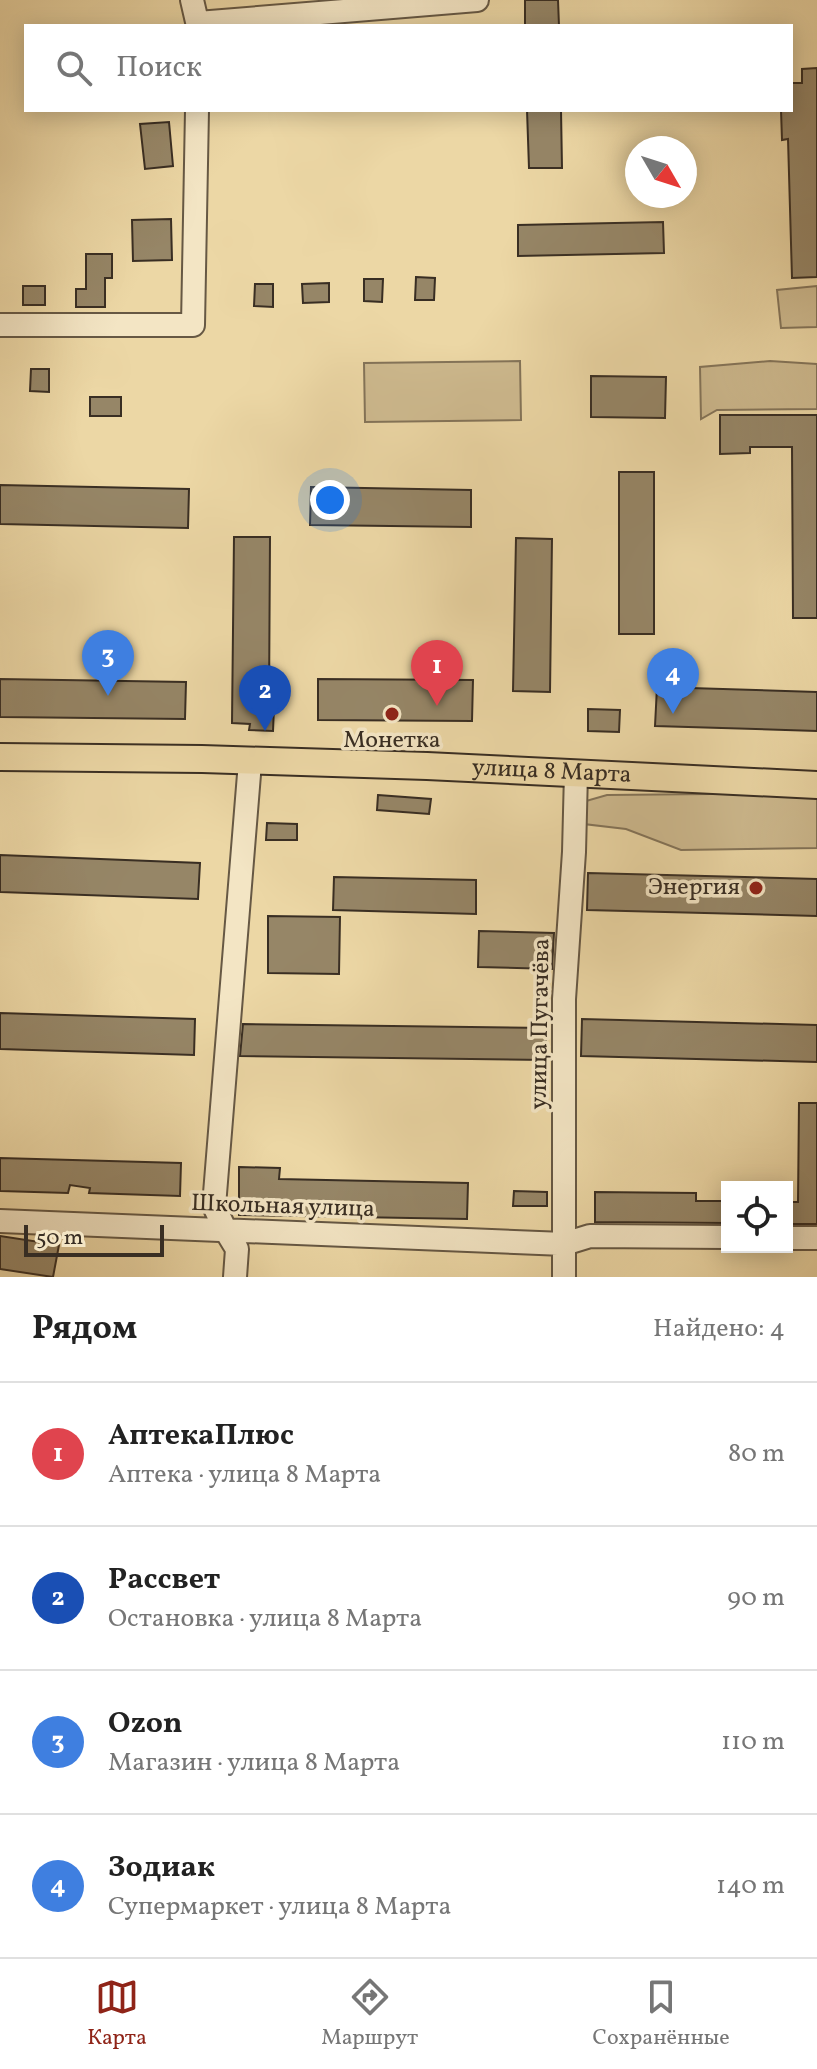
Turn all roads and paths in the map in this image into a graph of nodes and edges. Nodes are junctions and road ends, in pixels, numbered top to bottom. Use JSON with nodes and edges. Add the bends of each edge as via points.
{"nodes":[{"id":1,"x":192,"y":0,"type":"edge"},
{"id":2,"x":477,"y":0,"type":"edge"},
{"id":3,"x":198,"y":24,"type":"edge"},
{"id":4,"x":197,"y":112,"type":"edge"},
{"id":5,"x":0,"y":325,"type":"edge"},
{"id":6,"x":0,"y":757,"type":"edge"},
{"id":7,"x":250,"y":762,"type":"junction"},
{"id":8,"x":576,"y":773,"type":"junction"},
{"id":9,"x":817,"y":785,"type":"edge"},
{"id":10,"x":0,"y":1221,"type":"edge"},
{"id":11,"x":226,"y":1231,"type":"junction"},
{"id":12,"x":721,"y":1237,"type":"edge"},
{"id":13,"x":793,"y":1238,"type":"edge"},
{"id":14,"x":817,"y":1238,"type":"edge"},
{"id":15,"x":564,"y":1244,"type":"junction"},
{"id":16,"x":235,"y":1277,"type":"edge"},
{"id":17,"x":564,"y":1277,"type":"edge"}],
"edges":[{"from":1,"to":3,"type":"street"},
{"from":2,"to":3,"type":"street"},
{"from":4,"to":5,"type":"street","via":[[193,325]]},
{"from":6,"to":7,"type":"main road","name":"улица 8 Марта"},
{"from":7,"to":8,"type":"main road","name":"улица 8 Марта"},
{"from":7,"to":11,"type":"street","via":[[214,1206]]},
{"from":8,"to":9,"type":"main road","name":"улица 8 Марта"},
{"from":8,"to":15,"type":"street","name":"улица Пугачёва","via":[[564,999]]},
{"from":10,"to":11,"type":"street","name":"Школьная улица"},
{"from":11,"to":15,"type":"street","name":"Школьная улица"},
{"from":11,"to":16,"type":"street","via":[[237,1249]]},
{"from":12,"to":15,"type":"street","name":"Школьная улица","via":[[590,1236]]},
{"from":13,"to":14,"type":"street"},
{"from":15,"to":17,"type":"street","name":"улица Пугачёва"}]}
